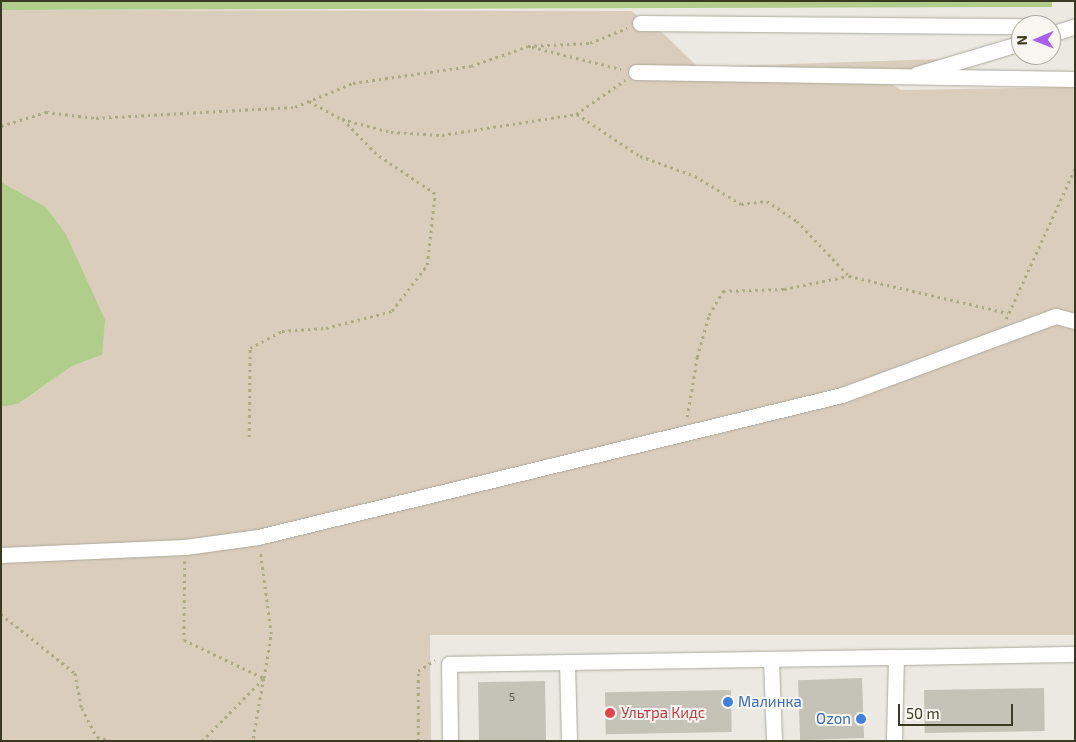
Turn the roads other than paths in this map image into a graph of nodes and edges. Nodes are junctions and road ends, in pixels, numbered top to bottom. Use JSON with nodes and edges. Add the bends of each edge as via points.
{"nodes":[{"id":1,"x":640,"y":23,"type":"road end"},
{"id":2,"x":1011,"y":26,"type":"edge"},
{"id":3,"x":1061,"y":26,"type":"edge"},
{"id":4,"x":1075,"y":26,"type":"edge"},
{"id":5,"x":1061,"y":31,"type":"edge"},
{"id":6,"x":1011,"y":46,"type":"edge"},
{"id":7,"x":636,"y":72,"type":"road end"},
{"id":8,"x":901,"y":79,"type":"junction"},
{"id":9,"x":1075,"y":79,"type":"edge"},
{"id":10,"x":1075,"y":321,"type":"edge"},
{"id":11,"x":1,"y":555,"type":"edge"},
{"id":12,"x":1075,"y":654,"type":"edge"},
{"id":13,"x":896,"y":657,"type":"junction"},
{"id":14,"x":771,"y":659,"type":"junction"},
{"id":15,"x":567,"y":663,"type":"junction"},
{"id":16,"x":450,"y":741,"type":"edge"},
{"id":17,"x":569,"y":741,"type":"edge"},
{"id":18,"x":774,"y":741,"type":"edge"},
{"id":19,"x":894,"y":741,"type":"edge"}],
"edges":[{"from":1,"to":2,"type":"lane"},
{"from":3,"to":4,"type":"lane"},
{"from":4,"to":5,"type":"lane"},
{"from":6,"to":8,"type":"lane"},
{"from":7,"to":8,"type":"lane","via":[[879,73]]},
{"from":8,"to":9,"type":"lane"},
{"from":10,"to":11,"type":"lane","via":[[1056,316],[1000,334],[842,395],[258,537],[185,547]]},
{"from":12,"to":13,"type":"lane"},
{"from":13,"to":14,"type":"lane"},
{"from":13,"to":19,"type":"lane"},
{"from":14,"to":15,"type":"lane"},
{"from":14,"to":18,"type":"lane"},
{"from":15,"to":16,"type":"lane","via":[[449,664]]},
{"from":15,"to":17,"type":"lane"}]}
